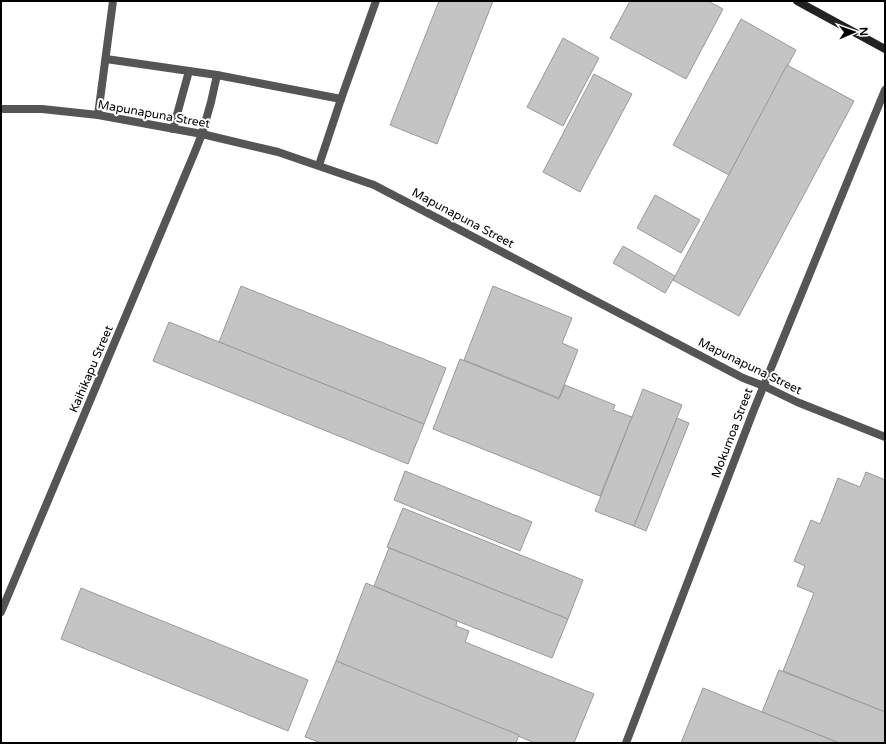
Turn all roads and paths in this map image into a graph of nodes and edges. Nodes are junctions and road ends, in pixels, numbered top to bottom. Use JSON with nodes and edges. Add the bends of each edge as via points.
{"nodes":[{"id":1,"x":113,"y":1,"type":"edge"},
{"id":2,"x":376,"y":1,"type":"edge"},
{"id":3,"x":796,"y":1,"type":"edge"},
{"id":4,"x":885,"y":49,"type":"edge"},
{"id":5,"x":106,"y":59,"type":"junction"},
{"id":6,"x":189,"y":71,"type":"junction"},
{"id":7,"x":217,"y":75,"type":"junction"},
{"id":8,"x":885,"y":90,"type":"edge"},
{"id":9,"x":341,"y":99,"type":"junction"},
{"id":10,"x":1,"y":109,"type":"edge"},
{"id":11,"x":98,"y":115,"type":"junction"},
{"id":12,"x":173,"y":129,"type":"junction"},
{"id":13,"x":202,"y":134,"type":"junction"},
{"id":14,"x":319,"y":165,"type":"junction"},
{"id":15,"x":764,"y":386,"type":"junction"},
{"id":16,"x":885,"y":437,"type":"edge"},
{"id":17,"x":1,"y":612,"type":"edge"},
{"id":18,"x":626,"y":743,"type":"edge"}],
"edges":[{"from":1,"to":5,"type":"street"},
{"from":2,"to":9,"type":"street"},
{"from":3,"to":4,"type":"main road"},
{"from":5,"to":6,"type":"street"},
{"from":5,"to":11,"type":"street"},
{"from":6,"to":7,"type":"street"},
{"from":6,"to":12,"type":"street"},
{"from":7,"to":9,"type":"street"},
{"from":7,"to":13,"type":"street","name":"Kaihikapu Street"},
{"from":8,"to":15,"type":"street","name":"Mokumoa Street"},
{"from":9,"to":14,"type":"street"},
{"from":10,"to":11,"type":"street","name":"Mapunapuna Street","via":[[42,109]]},
{"from":11,"to":12,"type":"street","name":"Mapunapuna Street"},
{"from":12,"to":13,"type":"street","name":"Mapunapuna Street"},
{"from":13,"to":14,"type":"street","name":"Mapunapuna Street","via":[[278,152]]},
{"from":13,"to":17,"type":"street","name":"Kaihikapu Street"},
{"from":14,"to":15,"type":"street","name":"Mapunapuna Street","via":[[374,185],[743,378]]},
{"from":15,"to":16,"type":"street","name":"Mapunapuna Street"},
{"from":15,"to":18,"type":"street","name":"Mokumoa Street"}]}
